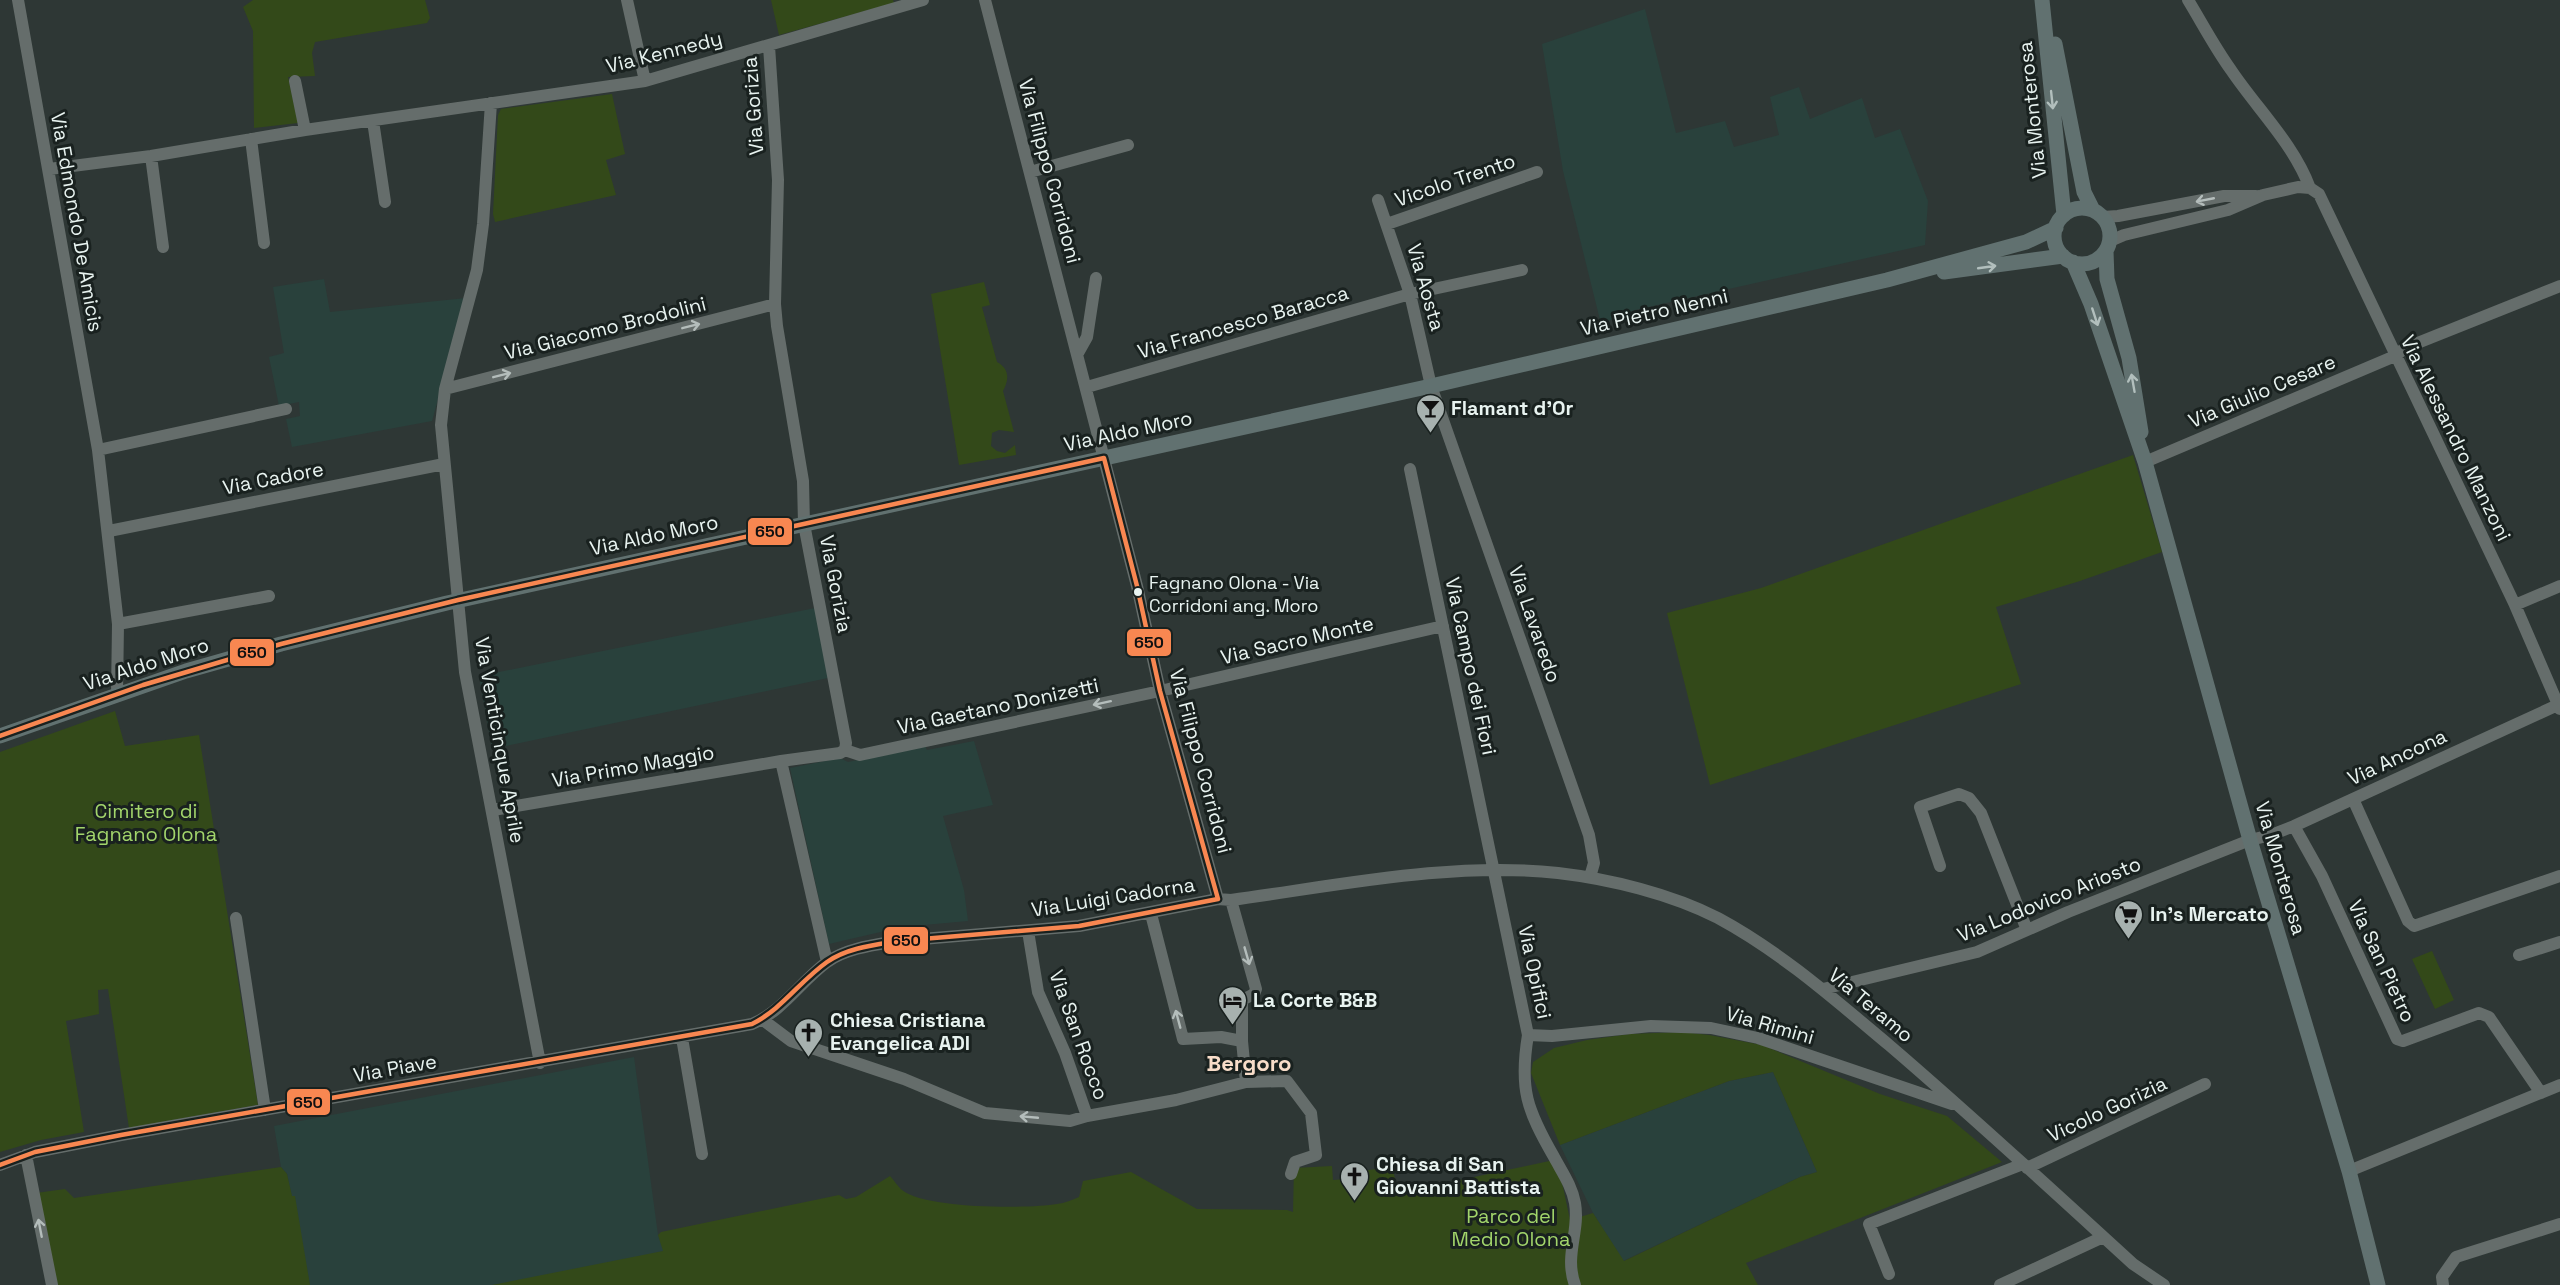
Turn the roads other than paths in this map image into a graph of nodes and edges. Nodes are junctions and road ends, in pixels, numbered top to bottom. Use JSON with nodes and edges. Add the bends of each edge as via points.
{"nodes":[{"id":1,"x":18,"y":0,"type":"edge"},
{"id":2,"x":627,"y":0,"type":"edge"},
{"id":3,"x":923,"y":0,"type":"edge"},
{"id":4,"x":985,"y":0,"type":"edge"},
{"id":5,"x":2044,"y":0,"type":"edge"},
{"id":6,"x":2188,"y":0,"type":"edge"},
{"id":7,"x":769,"y":46,"type":"junction"},
{"id":8,"x":295,"y":81,"type":"dead end"},
{"id":9,"x":645,"y":81,"type":"junction"},
{"id":10,"x":491,"y":103,"type":"junction"},
{"id":11,"x":373,"y":121,"type":"junction"},
{"id":12,"x":305,"y":130,"type":"junction"},
{"id":13,"x":251,"y":139,"type":"junction"},
{"id":14,"x":1128,"y":145,"type":"dead end"},
{"id":15,"x":151,"y":156,"type":"junction"},
{"id":16,"x":49,"y":169,"type":"junction"},
{"id":17,"x":1030,"y":172,"type":"junction"},
{"id":18,"x":1537,"y":172,"type":"dead end"},
{"id":19,"x":2310,"y":188,"type":"junction"},
{"id":20,"x":2263,"y":195,"type":"junction"},
{"id":21,"x":1378,"y":200,"type":"dead end"},
{"id":22,"x":384,"y":202,"type":"dead end"},
{"id":23,"x":2098,"y":213,"type":"junction"},
{"id":24,"x":2060,"y":221,"type":"junction"},
{"id":25,"x":1387,"y":224,"type":"junction"},
{"id":26,"x":264,"y":243,"type":"dead end"},
{"id":27,"x":2108,"y":246,"type":"junction"},
{"id":28,"x":163,"y":247,"type":"dead end"},
{"id":29,"x":2068,"y":259,"type":"junction"},
{"id":30,"x":1522,"y":270,"type":"dead end"},
{"id":31,"x":1096,"y":278,"type":"dead end"},
{"id":32,"x":1887,"y":280,"type":"junction"},
{"id":33,"x":2560,"y":286,"type":"edge"},
{"id":34,"x":1410,"y":294,"type":"junction"},
{"id":35,"x":775,"y":304,"type":"junction"},
{"id":36,"x":1078,"y":353,"type":"junction"},
{"id":37,"x":2395,"y":356,"type":"junction"},
{"id":38,"x":1431,"y":386,"type":"junction"},
{"id":39,"x":1087,"y":387,"type":"junction"},
{"id":40,"x":445,"y":389,"type":"junction"},
{"id":41,"x":286,"y":409,"type":"dead end"},
{"id":42,"x":98,"y":450,"type":"junction"},
{"id":43,"x":1104,"y":458,"type":"junction"},
{"id":44,"x":2145,"y":462,"type":"junction"},
{"id":45,"x":444,"y":464,"type":"junction"},
{"id":46,"x":1410,"y":469,"type":"dead end"},
{"id":47,"x":804,"y":524,"type":"junction"},
{"id":48,"x":109,"y":531,"type":"junction"},
{"id":49,"x":2560,"y":586,"type":"edge"},
{"id":50,"x":268,"y":596,"type":"dead end"},
{"id":51,"x":458,"y":600,"type":"junction"},
{"id":52,"x":2515,"y":605,"type":"junction"},
{"id":53,"x":118,"y":624,"type":"junction"},
{"id":54,"x":1443,"y":626,"type":"junction"},
{"id":55,"x":1160,"y":691,"type":"junction"},
{"id":56,"x":117,"y":694,"type":"junction"},
{"id":57,"x":2559,"y":705,"type":"edge"},
{"id":58,"x":0,"y":736,"type":"edge"},
{"id":59,"x":845,"y":750,"type":"junction"},
{"id":60,"x":781,"y":761,"type":"junction"},
{"id":61,"x":2353,"y":799,"type":"junction"},
{"id":62,"x":493,"y":810,"type":"junction"},
{"id":63,"x":2294,"y":826,"type":"junction"},
{"id":64,"x":2250,"y":840,"type":"junction"},
{"id":65,"x":1940,"y":866,"type":"dead end"},
{"id":66,"x":1494,"y":871,"type":"junction"},
{"id":67,"x":2560,"y":876,"type":"edge"},
{"id":68,"x":1590,"y":877,"type":"junction"},
{"id":69,"x":1218,"y":899,"type":"junction"},
{"id":70,"x":1232,"y":900,"type":"junction"},
{"id":71,"x":1151,"y":914,"type":"junction"},
{"id":72,"x":236,"y":918,"type":"dead end"},
{"id":73,"x":2027,"y":930,"type":"junction"},
{"id":74,"x":1028,"y":931,"type":"junction"},
{"id":75,"x":2560,"y":942,"type":"edge"},
{"id":76,"x":2519,"y":954,"type":"dead end"},
{"id":77,"x":827,"y":962,"type":"junction"},
{"id":78,"x":1823,"y":989,"type":"junction"},
{"id":79,"x":763,"y":1020,"type":"junction"},
{"id":80,"x":1528,"y":1035,"type":"junction"},
{"id":81,"x":682,"y":1038,"type":"junction"},
{"id":82,"x":1242,"y":1041,"type":"junction"},
{"id":83,"x":540,"y":1063,"type":"junction"},
{"id":84,"x":1246,"y":1082,"type":"junction"},
{"id":85,"x":2205,"y":1084,"type":"dead end"},
{"id":86,"x":2560,"y":1085,"type":"edge"},
{"id":87,"x":2541,"y":1093,"type":"junction"},
{"id":88,"x":1959,"y":1107,"type":"junction"},
{"id":89,"x":265,"y":1110,"type":"junction"},
{"id":90,"x":1087,"y":1116,"type":"junction"},
{"id":91,"x":702,"y":1154,"type":"dead end"},
{"id":92,"x":26,"y":1155,"type":"junction"},
{"id":93,"x":0,"y":1166,"type":"edge"},
{"id":94,"x":2025,"y":1166,"type":"junction"},
{"id":95,"x":2349,"y":1171,"type":"junction"},
{"id":96,"x":1291,"y":1174,"type":"dead end"},
{"id":97,"x":2560,"y":1224,"type":"edge"},
{"id":98,"x":2103,"y":1237,"type":"junction"},
{"id":99,"x":1889,"y":1274,"type":"dead end"},
{"id":100,"x":52,"y":1285,"type":"edge"},
{"id":101,"x":1575,"y":1285,"type":"edge"},
{"id":102,"x":2000,"y":1285,"type":"edge"},
{"id":103,"x":2164,"y":1285,"type":"edge"},
{"id":104,"x":2378,"y":1285,"type":"edge"},
{"id":105,"x":2443,"y":1285,"type":"edge"}],
"edges":[{"from":1,"to":16,"type":"street","name":"Via Edmondo De Amicis"},
{"from":2,"to":9,"type":"street"},
{"from":3,"to":7,"type":"street","name":"Via Kennedy"},
{"from":4,"to":17,"type":"street","name":"Via Filippo Corridoni"},
{"from":5,"to":23,"type":"main road","name":"Via Monterosa","via":[[2084,192]]},
{"from":5,"to":24,"type":"main road","name":"Via Monterosa","one_way":true},
{"from":6,"to":19,"type":"street","name":"Via Alessandro Manzoni","via":[[2231,71],[2286,143]]},
{"from":7,"to":9,"type":"street","name":"Via Kennedy"},
{"from":7,"to":35,"type":"street","name":"Via Gorizia","via":[[778,180]]},
{"from":8,"to":12,"type":"street"},
{"from":9,"to":10,"type":"street","name":"Via Kennedy"},
{"from":10,"to":11,"type":"street","name":"Via Kennedy"},
{"from":10,"to":40,"type":"street","name":"Via Venticinque Aprile","via":[[477,270]]},
{"from":11,"to":12,"type":"street","name":"Via Kennedy"},
{"from":11,"to":22,"type":"street"},
{"from":12,"to":13,"type":"street","name":"Via Kennedy"},
{"from":13,"to":15,"type":"street","name":"Via Kennedy"},
{"from":13,"to":26,"type":"street"},
{"from":14,"to":17,"type":"street"},
{"from":15,"to":16,"type":"street","name":"Via Kennedy"},
{"from":15,"to":28,"type":"street"},
{"from":16,"to":42,"type":"street","name":"Via Edmondo De Amicis"},
{"from":17,"to":36,"type":"street","name":"Via Filippo Corridoni"},
{"from":18,"to":25,"type":"street","name":"Vicolo Trento"},
{"from":19,"to":20,"type":"street"},
{"from":19,"to":37,"type":"street","name":"Via Alessandro Manzoni","via":[[2325,202]]},
{"from":20,"to":23,"type":"street","one_way":true,"via":[[2224,196],[2118,216]]},
{"from":20,"to":27,"type":"street","via":[[2228,210],[2124,235]]},
{"from":21,"to":25,"type":"street","name":"Via Aosta"},
{"from":23,"to":24,"type":"main road","via":[[2083,208],[2072,210]]},
{"from":23,"to":27,"type":"main road","via":[[2109,228]]},
{"from":24,"to":29,"type":"main road","via":[[2054,237]]},
{"from":24,"to":32,"type":"main road","name":"Via Pietro Nenni","via":[[2026,242]]},
{"from":25,"to":34,"type":"street","name":"Via Aosta"},
{"from":27,"to":29,"type":"main road","via":[[2098,259],[2086,264]]},
{"from":44,"to":27,"type":"main road","name":"Via Monterosa","one_way":true,"via":[[2129,358],[2107,279]]},
{"from":32,"to":29,"type":"main road","name":"Via Pietro Nenni","one_way":true},
{"from":29,"to":44,"type":"main road","name":"Via Monterosa","one_way":true,"via":[[2088,296]]},
{"from":30,"to":34,"type":"street","name":"Via Francesco Baracca"},
{"from":31,"to":36,"type":"street","name":"Via Filippo Corridoni","via":[[1087,337]]},
{"from":32,"to":38,"type":"main road","name":"Via Pietro Nenni"},
{"from":33,"to":37,"type":"street","name":"Via Giulio Cesare","via":[[2405,348]]},
{"from":34,"to":38,"type":"street","name":"Via Aosta"},
{"from":34,"to":39,"type":"street","name":"Via Francesco Baracca"},
{"from":40,"to":35,"type":"street","name":"Via Giacomo Brodolini","one_way":true},
{"from":35,"to":47,"type":"street","name":"Via Gorizia","via":[[803,481]]},
{"from":36,"to":39,"type":"street","name":"Via Filippo Corridoni"},
{"from":37,"to":44,"type":"street","name":"Via Giulio Cesare"},
{"from":37,"to":52,"type":"street","name":"Via Alessandro Manzoni"},
{"from":38,"to":43,"type":"main road","name":"Via Aldo Moro"},
{"from":38,"to":68,"type":"street","name":"Via Lavaredo","via":[[1589,835],[1594,863]]},
{"from":39,"to":43,"type":"street","name":"Via Filippo Corridoni"},
{"from":40,"to":45,"type":"street","name":"Via Venticinque Aprile","via":[[441,424]]},
{"from":41,"to":42,"type":"street"},
{"from":42,"to":48,"type":"street","name":"Via Edmondo De Amicis"},
{"from":43,"to":47,"type":"main road","name":"Via Aldo Moro"},
{"from":43,"to":55,"type":"street","name":"Via Filippo Corridoni"},
{"from":44,"to":64,"type":"main road","name":"Via Monterosa"},
{"from":45,"to":48,"type":"street","name":"Via Cadore"},
{"from":45,"to":51,"type":"street","name":"Via Venticinque Aprile"},
{"from":46,"to":54,"type":"street","name":"Via Campo dei Fiori"},
{"from":47,"to":51,"type":"main road","name":"Via Aldo Moro"},
{"from":47,"to":59,"type":"street","name":"Via Gorizia"},
{"from":48,"to":53,"type":"street","name":"Via Edmondo De Amicis"},
{"from":49,"to":52,"type":"street"},
{"from":50,"to":53,"type":"street"},
{"from":51,"to":56,"type":"main road","name":"Via Aldo Moro","via":[[246,654]]},
{"from":51,"to":62,"type":"street","name":"Via Venticinque Aprile","via":[[470,702]]},
{"from":52,"to":57,"type":"street","name":"Via Alessandro Manzoni"},
{"from":53,"to":56,"type":"street","name":"Via Edmondo De Amicis"},
{"from":54,"to":55,"type":"street","name":"Via Sacro Monte"},
{"from":54,"to":66,"type":"street","name":"Via Campo dei Fiori"},
{"from":55,"to":59,"type":"street","name":"Via Gaetano Donizetti","one_way":true,"via":[[860,755]]},
{"from":55,"to":69,"type":"street","name":"Via Filippo Corridoni"},
{"from":56,"to":58,"type":"main road","name":"Via Aldo Moro"},
{"from":57,"to":61,"type":"street","name":"Via Ancona"},
{"from":59,"to":60,"type":"street"},
{"from":60,"to":62,"type":"street","name":"Via Primo Maggio"},
{"from":60,"to":77,"type":"street"},
{"from":61,"to":63,"type":"street","name":"Via Ancona"},
{"from":61,"to":67,"type":"street","via":[[2408,921],[2414,926]]},
{"from":62,"to":83,"type":"street","name":"Via Venticinque Aprile"},
{"from":63,"to":64,"type":"street","name":"Via Ancona"},
{"from":63,"to":87,"type":"street","name":"Via San Pietro","via":[[2322,876],[2397,1039],[2403,1041],[2479,1013],[2489,1017]]},
{"from":64,"to":73,"type":"street","name":"Via Lodovico Ariosto"},
{"from":64,"to":95,"type":"main road","name":"Via Monterosa"},
{"from":65,"to":73,"type":"street","via":[[1920,807],[1959,794],[1969,798],[1982,813]]},
{"from":66,"to":68,"type":"street","name":"Via Teramo"},
{"from":66,"to":70,"type":"street","name":"Via Luigi Cadorna","via":[[1425,874]]},
{"from":66,"to":80,"type":"street","name":"Via Opifici"},
{"from":68,"to":78,"type":"street","name":"Via Teramo","via":[[1716,917],[1779,954]]},
{"from":69,"to":70,"type":"street","name":"Via Luigi Cadorna"},
{"from":69,"to":71,"type":"street","name":"Via Luigi Cadorna"},
{"from":70,"to":82,"type":"street","one_way":true,"via":[[1256,989],[1242,1000]]},
{"from":71,"to":74,"type":"street","name":"Via Luigi Cadorna"},
{"from":82,"to":71,"type":"street","one_way":true,"via":[[1221,1037],[1183,1039]]},
{"from":72,"to":89,"type":"street"},
{"from":73,"to":78,"type":"street","name":"Via Lodovico Ariosto","via":[[1977,952]]},
{"from":74,"to":77,"type":"street","name":"Via Luigi Cadorna","via":[[898,941],[846,952]]},
{"from":74,"to":90,"type":"street","name":"Via San Rocco","via":[[1038,992]]},
{"from":75,"to":76,"type":"street"},
{"from":77,"to":79,"type":"street","name":"Via Luigi Cadorna"},
{"from":78,"to":88,"type":"street","name":"Via Teramo"},
{"from":79,"to":81,"type":"street","name":"Via Piave"},
{"from":90,"to":79,"type":"street","one_way":true,"via":[[1070,1121],[985,1113],[904,1079],[790,1041]]},
{"from":80,"to":88,"type":"street","name":"Via Rimini","via":[[1651,1026],[1711,1028],[1758,1038]]},
{"from":80,"to":101,"type":"street","name":"Via Opifici","via":[[1523,1066],[1532,1119],[1570,1186],[1575,1204],[1570,1273]]},
{"from":81,"to":83,"type":"street","name":"Via Piave"},
{"from":81,"to":91,"type":"street"},
{"from":82,"to":84,"type":"street"},
{"from":83,"to":89,"type":"street","name":"Via Piave"},
{"from":84,"to":90,"type":"street"},
{"from":84,"to":96,"type":"street","via":[[1287,1081],[1311,1113],[1316,1155],[1295,1162]]},
{"from":85,"to":94,"type":"street","name":"Vicolo Gorizia"},
{"from":86,"to":87,"type":"street"},
{"from":87,"to":95,"type":"street"},
{"from":88,"to":94,"type":"street","name":"Via Teramo"},
{"from":89,"to":92,"type":"street","name":"Via Piave"},
{"from":92,"to":93,"type":"street","name":"Via Piave"},
{"from":100,"to":92,"type":"street","one_way":true},
{"from":94,"to":98,"type":"street","name":"Via Teramo"},
{"from":94,"to":99,"type":"street","name":"Vicolo Gorizia","via":[[1869,1224]]},
{"from":95,"to":104,"type":"main road","name":"Via Monterosa"},
{"from":97,"to":105,"type":"street","via":[[2456,1257],[2442,1277]]},
{"from":98,"to":102,"type":"street"},
{"from":98,"to":103,"type":"street","name":"Via Teramo"}]}
